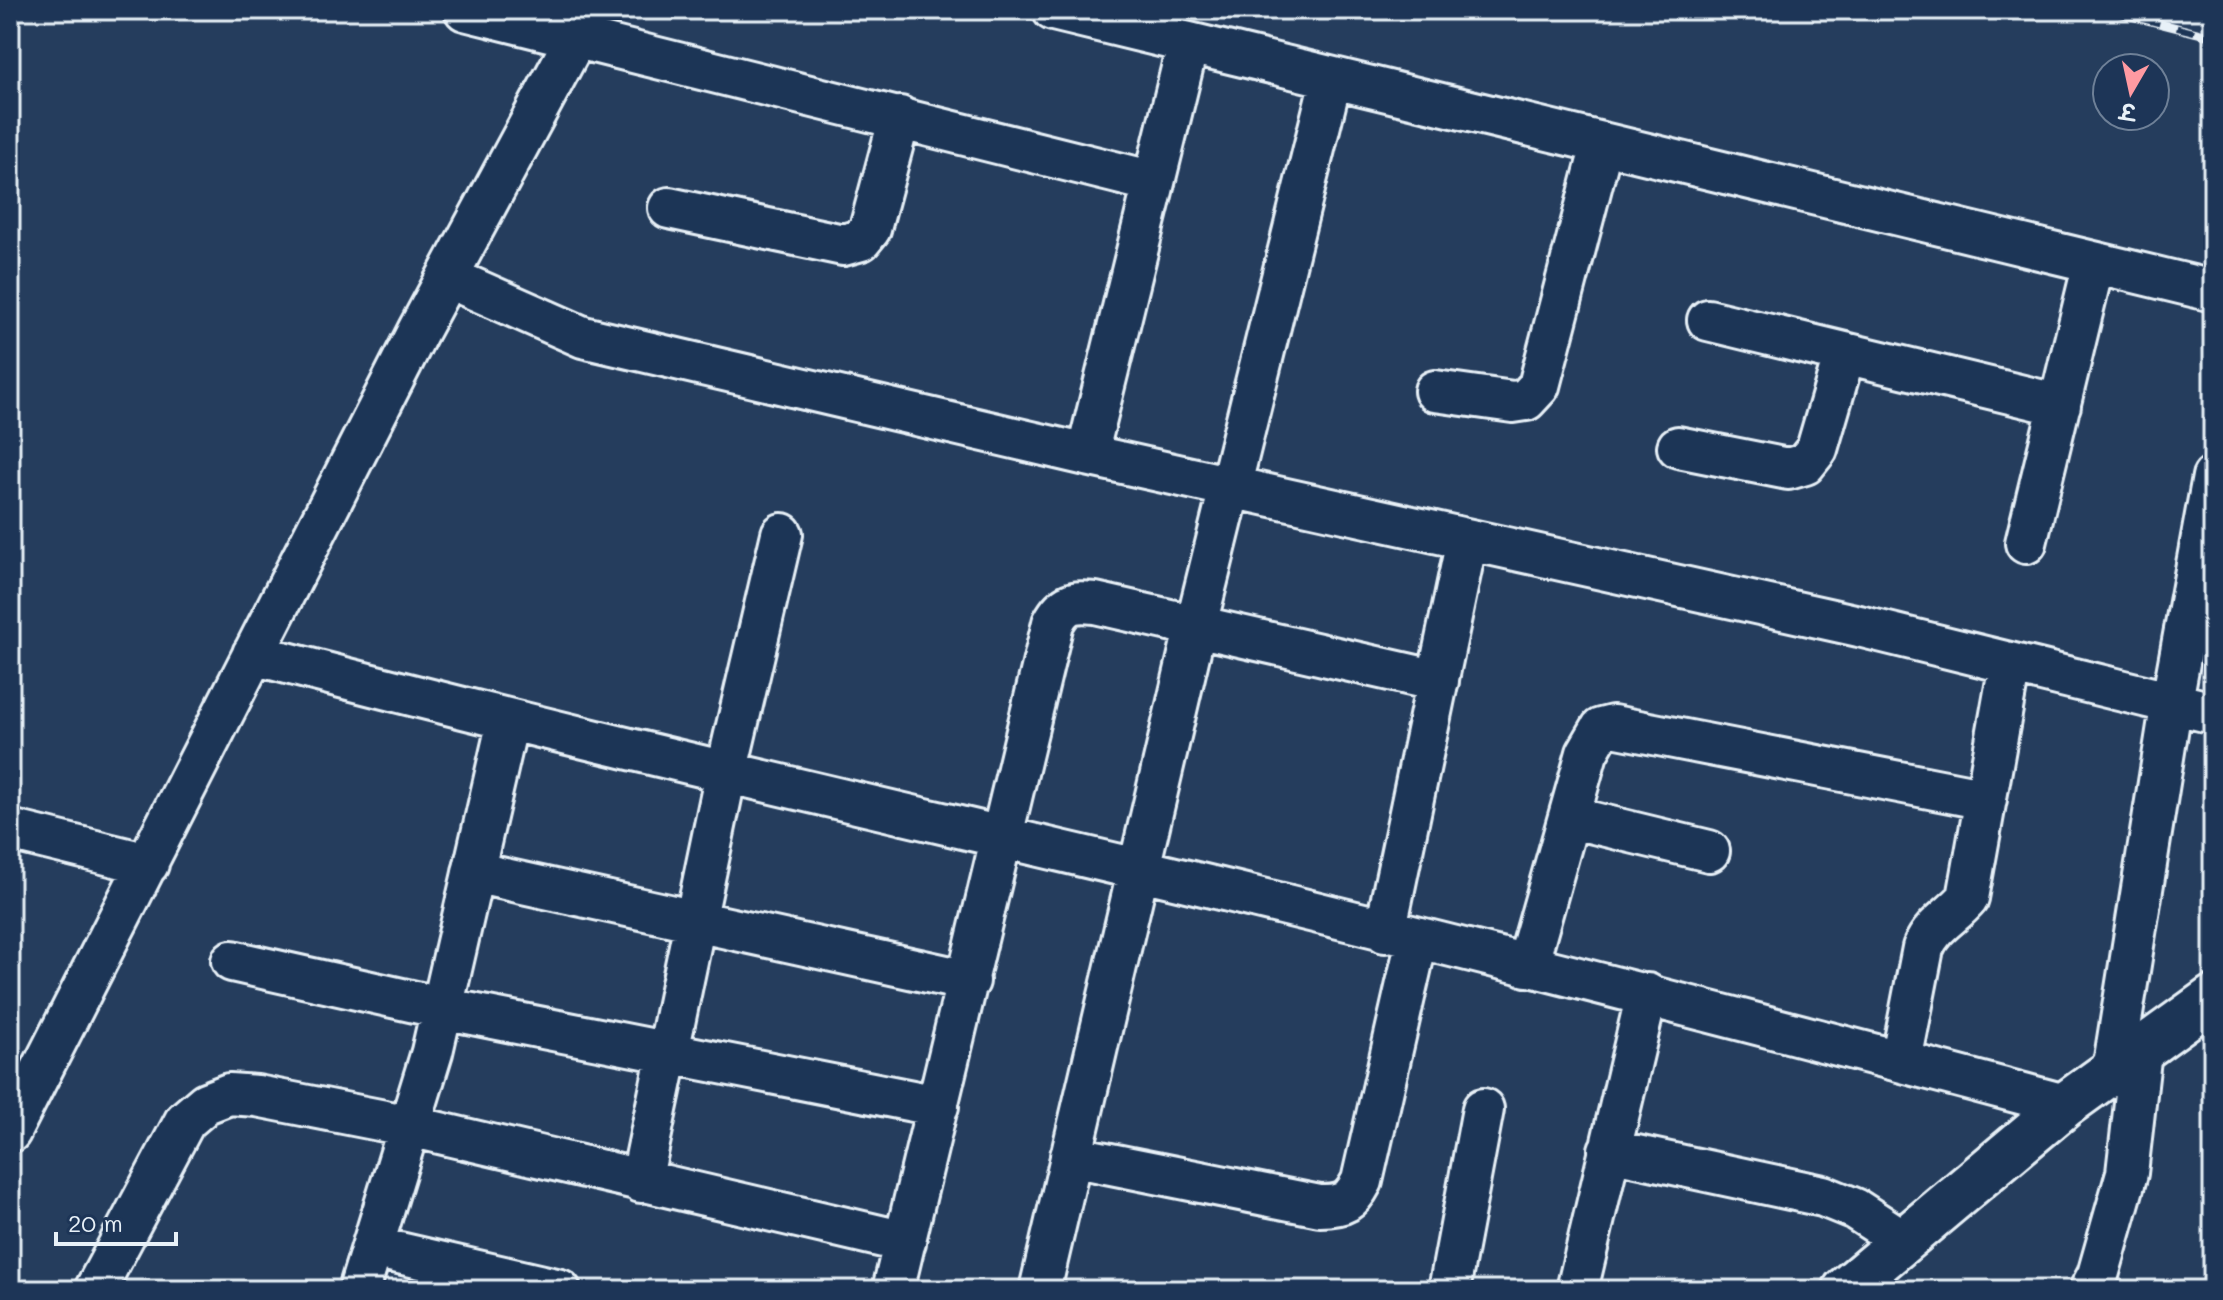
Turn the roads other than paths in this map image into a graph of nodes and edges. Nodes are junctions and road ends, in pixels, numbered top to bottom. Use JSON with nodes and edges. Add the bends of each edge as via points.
{"nodes":[{"id":1,"x":465,"y":10,"type":"edge"},
{"id":2,"x":1053,"y":10,"type":"edge"},
{"id":3,"x":576,"y":38,"type":"junction"},
{"id":4,"x":1188,"y":44,"type":"junction"},
{"id":5,"x":1331,"y":80,"type":"junction"},
{"id":6,"x":900,"y":117,"type":"junction"},
{"id":7,"x":1602,"y":145,"type":"junction"},
{"id":8,"x":1154,"y":182,"type":"junction"},
{"id":9,"x":669,"y":208,"type":"dead end"},
{"id":10,"x":2094,"y":263,"type":"junction"},
{"id":11,"x":447,"y":277,"type":"junction"},
{"id":12,"x":2213,"y":291,"type":"edge"},
{"id":13,"x":1708,"y":320,"type":"dead end"},
{"id":14,"x":1845,"y":353,"type":"junction"},
{"id":15,"x":1435,"y":391,"type":"dead end"},
{"id":16,"x":2060,"y":405,"type":"junction"},
{"id":17,"x":1678,"y":447,"type":"dead end"},
{"id":18,"x":1087,"y":455,"type":"junction"},
{"id":19,"x":2213,"y":477,"type":"edge"},
{"id":20,"x":1232,"y":486,"type":"junction"},
{"id":21,"x":782,"y":534,"type":"dead end"},
{"id":22,"x":1467,"y":540,"type":"junction"},
{"id":23,"x":2026,"y":543,"type":"dead end"},
{"id":24,"x":1196,"y":625,"type":"junction"},
{"id":25,"x":253,"y":654,"type":"junction"},
{"id":26,"x":2010,"y":664,"type":"junction"},
{"id":27,"x":1438,"y":681,"type":"junction"},
{"id":28,"x":2172,"y":701,"type":"junction"},
{"id":29,"x":2213,"y":713,"type":"edge"},
{"id":30,"x":508,"y":721,"type":"junction"},
{"id":31,"x":726,"y":773,"type":"junction"},
{"id":32,"x":1986,"y":799,"type":"junction"},
{"id":33,"x":1569,"y":817,"type":"junction"},
{"id":34,"x":10,"y":830,"type":"edge"},
{"id":35,"x":1003,"y":839,"type":"junction"},
{"id":36,"x":1709,"y":851,"type":"dead end"},
{"id":37,"x":148,"y":864,"type":"junction"},
{"id":38,"x":1138,"y":869,"type":"junction"},
{"id":39,"x":473,"y":872,"type":"junction"},
{"id":40,"x":694,"y":921,"type":"junction"},
{"id":41,"x":1401,"y":936,"type":"junction"},
{"id":42,"x":232,"y":961,"type":"dead end"},
{"id":43,"x":1527,"y":966,"type":"junction"},
{"id":44,"x":969,"y":981,"type":"junction"},
{"id":45,"x":1647,"y":994,"type":"junction"},
{"id":46,"x":2213,"y":998,"type":"edge"},
{"id":47,"x":442,"y":1008,"type":"junction"},
{"id":48,"x":669,"y":1052,"type":"junction"},
{"id":49,"x":2127,"y":1060,"type":"junction"},
{"id":50,"x":1901,"y":1061,"type":"junction"},
{"id":51,"x":2065,"y":1105,"type":"junction"},
{"id":52,"x":938,"y":1106,"type":"junction"},
{"id":53,"x":1483,"y":1109,"type":"dead end"},
{"id":54,"x":410,"y":1126,"type":"junction"},
{"id":55,"x":10,"y":1132,"type":"edge"},
{"id":56,"x":1609,"y":1150,"type":"junction"},
{"id":57,"x":1071,"y":1156,"type":"junction"},
{"id":58,"x":641,"y":1182,"type":"junction"},
{"id":59,"x":1904,"y":1241,"type":"junction"},
{"id":60,"x":905,"y":1242,"type":"junction"},
{"id":61,"x":373,"y":1247,"type":"junction"},
{"id":62,"x":1051,"y":1288,"type":"edge"},
{"id":63,"x":95,"y":1290,"type":"edge"},
{"id":64,"x":359,"y":1290,"type":"edge"},
{"id":65,"x":560,"y":1290,"type":"edge"},
{"id":66,"x":893,"y":1290,"type":"edge"},
{"id":67,"x":1449,"y":1290,"type":"edge"},
{"id":68,"x":1577,"y":1290,"type":"edge"},
{"id":69,"x":1845,"y":1290,"type":"edge"},
{"id":70,"x":2090,"y":1290,"type":"edge"}],
"edges":[{"from":1,"to":3,"type":"street"},
{"from":2,"to":4,"type":"street"},
{"from":3,"to":6,"type":"street"},
{"from":3,"to":11,"type":"street"},
{"from":4,"to":5,"type":"street"},
{"from":4,"to":8,"type":"street"},
{"from":5,"to":7,"type":"street"},
{"from":5,"to":20,"type":"street"},
{"from":6,"to":8,"type":"street"},
{"from":6,"to":9,"type":"street","via":[[870,229],[861,240],[843,245]]},
{"from":7,"to":10,"type":"street"},
{"from":7,"to":15,"type":"street","via":[[1539,386],[1526,400],[1513,402]]},
{"from":8,"to":18,"type":"street"},
{"from":10,"to":12,"type":"street"},
{"from":10,"to":16,"type":"street"},
{"from":11,"to":18,"type":"street","via":[[583,337]]},
{"from":11,"to":25,"type":"street"},
{"from":13,"to":14,"type":"street"},
{"from":14,"to":16,"type":"street"},
{"from":14,"to":17,"type":"street","via":[[1817,449],[1805,464],[1788,469]]},
{"from":16,"to":23,"type":"street"},
{"from":18,"to":20,"type":"street"},
{"from":19,"to":28,"type":"street"},
{"from":20,"to":22,"type":"street"},
{"from":20,"to":24,"type":"street"},
{"from":21,"to":31,"type":"street"},
{"from":22,"to":26,"type":"street"},
{"from":22,"to":27,"type":"street"},
{"from":24,"to":27,"type":"street"},
{"from":24,"to":35,"type":"street","via":[[1095,603],[1073,601],[1060,608]]},
{"from":24,"to":38,"type":"street"},
{"from":25,"to":30,"type":"street"},
{"from":25,"to":37,"type":"street"},
{"from":26,"to":28,"type":"street"},
{"from":26,"to":32,"type":"street"},
{"from":27,"to":41,"type":"street"},
{"from":28,"to":29,"type":"street"},
{"from":28,"to":49,"type":"street"},
{"from":30,"to":31,"type":"street"},
{"from":30,"to":39,"type":"street"},
{"from":31,"to":35,"type":"street"},
{"from":31,"to":40,"type":"street"},
{"from":32,"to":33,"type":"street","via":[[1613,726],[1593,738]]},
{"from":32,"to":50,"type":"street","via":[[1968,898],[1930,933],[1923,948]]},
{"from":33,"to":36,"type":"street"},
{"from":33,"to":43,"type":"street"},
{"from":34,"to":37,"type":"street"},
{"from":35,"to":38,"type":"street"},
{"from":35,"to":44,"type":"street"},
{"from":37,"to":55,"type":"street"},
{"from":38,"to":41,"type":"street"},
{"from":38,"to":57,"type":"street"},
{"from":39,"to":40,"type":"street"},
{"from":39,"to":47,"type":"street"},
{"from":40,"to":44,"type":"street"},
{"from":40,"to":48,"type":"street"},
{"from":41,"to":43,"type":"street"},
{"from":41,"to":57,"type":"street","via":[[1362,1181],[1353,1198],[1341,1206]]},
{"from":42,"to":47,"type":"street"},
{"from":43,"to":45,"type":"street"},
{"from":44,"to":52,"type":"street"},
{"from":45,"to":50,"type":"street"},
{"from":45,"to":56,"type":"street"},
{"from":46,"to":49,"type":"street"},
{"from":47,"to":48,"type":"street"},
{"from":47,"to":54,"type":"street"},
{"from":48,"to":52,"type":"street"},
{"from":48,"to":58,"type":"street"},
{"from":49,"to":51,"type":"street"},
{"from":49,"to":70,"type":"street","via":[[2127,1173]]},
{"from":50,"to":51,"type":"street"},
{"from":51,"to":59,"type":"street"},
{"from":52,"to":60,"type":"street"},
{"from":53,"to":67,"type":"street"},
{"from":54,"to":58,"type":"street"},
{"from":54,"to":61,"type":"street"},
{"from":54,"to":63,"type":"street","via":[[257,1096],[229,1094],[206,1103],[185,1121]]},
{"from":56,"to":59,"type":"street","via":[[1823,1196],[1855,1209]]},
{"from":56,"to":68,"type":"street"},
{"from":57,"to":62,"type":"street"},
{"from":58,"to":60,"type":"street"},
{"from":59,"to":69,"type":"street"},
{"from":60,"to":66,"type":"street"},
{"from":61,"to":64,"type":"street"},
{"from":61,"to":65,"type":"street"}]}
